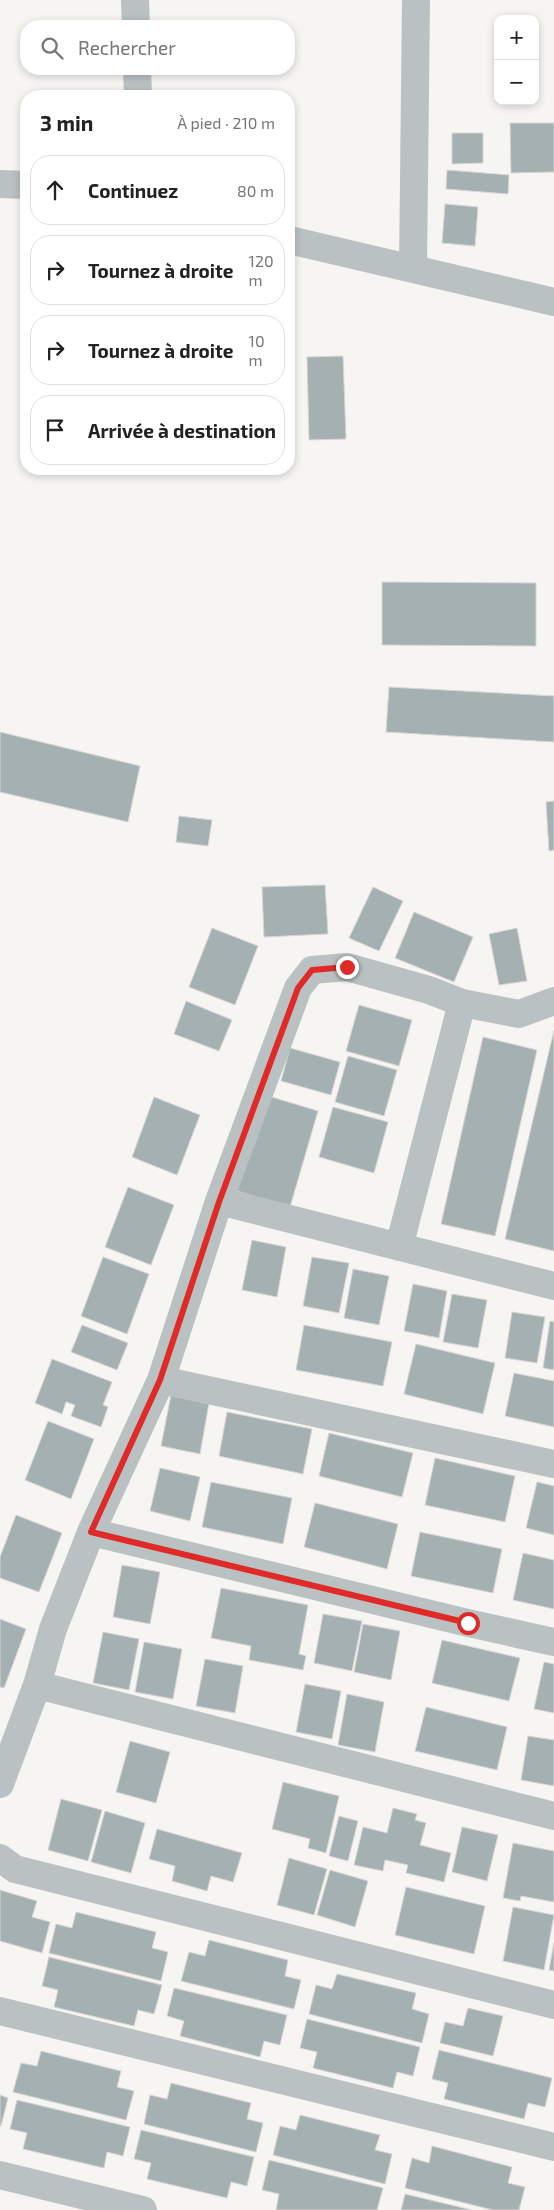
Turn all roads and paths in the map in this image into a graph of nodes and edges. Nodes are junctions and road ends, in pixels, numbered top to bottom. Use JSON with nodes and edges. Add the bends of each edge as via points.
{"nodes":[{"id":1,"x":135,"y":0,"type":"edge"},
{"id":2,"x":416,"y":0,"type":"edge"},
{"id":3,"x":136,"y":20,"type":"edge"},
{"id":4,"x":137,"y":75,"type":"edge"},
{"id":5,"x":138,"y":90,"type":"edge"},
{"id":6,"x":0,"y":184,"type":"edge"},
{"id":7,"x":20,"y":185,"type":"edge"},
{"id":8,"x":295,"y":241,"type":"edge"},
{"id":9,"x":413,"y":269,"type":"junction"},
{"id":10,"x":554,"y":302,"type":"edge"},
{"id":11,"x":554,"y":1000,"type":"edge"},
{"id":12,"x":462,"y":1004,"type":"junction"},
{"id":13,"x":219,"y":1202,"type":"junction"},
{"id":14,"x":399,"y":1247,"type":"junction"},
{"id":15,"x":554,"y":1286,"type":"edge"},
{"id":16,"x":160,"y":1380,"type":"junction"},
{"id":17,"x":554,"y":1464,"type":"edge"},
{"id":18,"x":91,"y":1532,"type":"junction"},
{"id":19,"x":554,"y":1642,"type":"edge"},
{"id":20,"x":37,"y":1685,"type":"junction"},
{"id":21,"x":0,"y":1784,"type":"edge"},
{"id":22,"x":554,"y":1816,"type":"edge"},
{"id":23,"x":0,"y":1858,"type":"edge"},
{"id":24,"x":554,"y":2005,"type":"edge"},
{"id":25,"x":0,"y":2011,"type":"edge"},
{"id":26,"x":554,"y":2147,"type":"edge"},
{"id":27,"x":0,"y":2175,"type":"edge"},
{"id":28,"x":143,"y":2210,"type":"edge"}],
"edges":[{"from":1,"to":3,"type":"street"},
{"from":2,"to":9,"type":"street"},
{"from":4,"to":5,"type":"street"},
{"from":6,"to":7,"type":"street"},
{"from":8,"to":9,"type":"street"},
{"from":9,"to":10,"type":"street"},
{"from":11,"to":12,"type":"street","via":[[519,1014]]},
{"from":12,"to":13,"type":"street","via":[[429,990],[347,967],[312,970],[298,988]]},
{"from":12,"to":14,"type":"street"},
{"from":13,"to":14,"type":"street"},
{"from":13,"to":16,"type":"street"},
{"from":14,"to":15,"type":"street"},
{"from":16,"to":17,"type":"street"},
{"from":16,"to":18,"type":"street"},
{"from":18,"to":19,"type":"street"},
{"from":18,"to":20,"type":"street","via":[[53,1629]]},
{"from":20,"to":21,"type":"street"},
{"from":20,"to":22,"type":"street"},
{"from":23,"to":24,"type":"street","via":[[15,1869]]},
{"from":25,"to":26,"type":"street"},
{"from":27,"to":28,"type":"street"}]}
